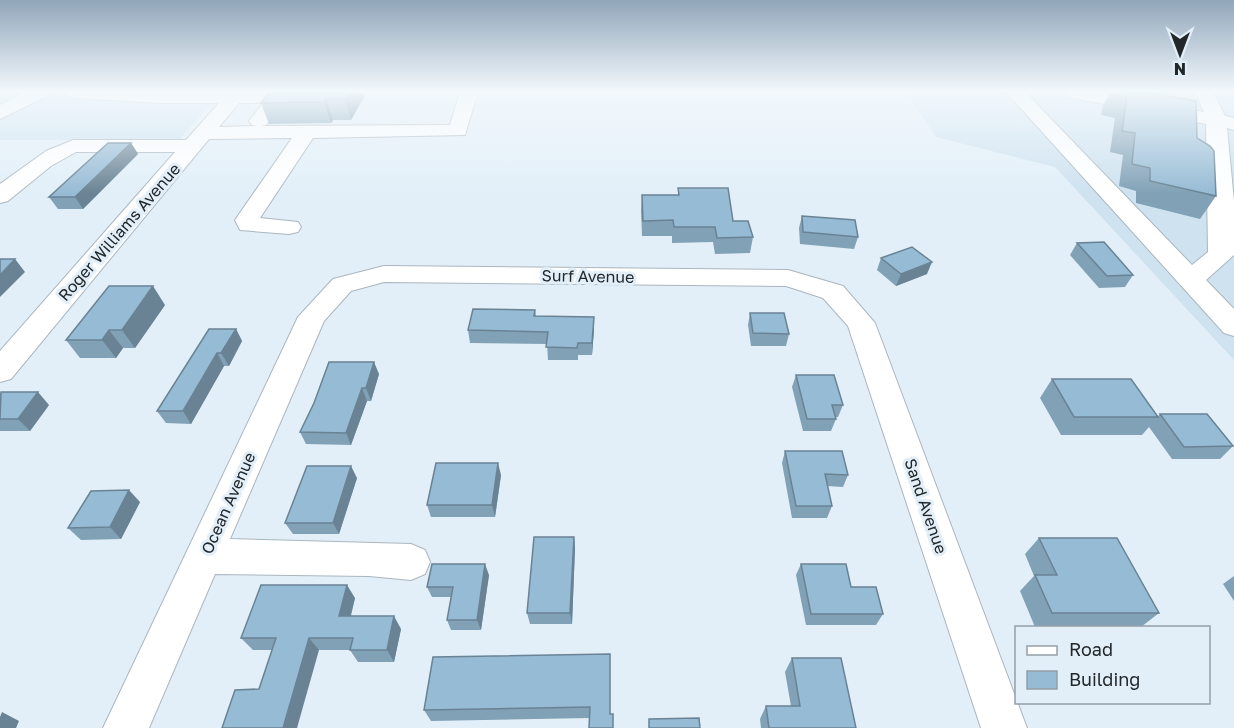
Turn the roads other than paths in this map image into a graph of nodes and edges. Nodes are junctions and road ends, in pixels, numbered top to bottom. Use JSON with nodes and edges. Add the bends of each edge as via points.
{"nodes":[{"id":1,"x":209,"y":126,"type":"edge"},
{"id":2,"x":255,"y":126,"type":"edge"},
{"id":3,"x":459,"y":126,"type":"edge"},
{"id":4,"x":1046,"y":126,"type":"edge"},
{"id":5,"x":1225,"y":126,"type":"edge"},
{"id":6,"x":250,"y":132,"type":"junction"},
{"id":7,"x":307,"y":132,"type":"junction"},
{"id":8,"x":198,"y":139,"type":"junction"},
{"id":9,"x":0,"y":196,"type":"edge"},
{"id":10,"x":1228,"y":206,"type":"edge"},
{"id":11,"x":289,"y":227,"type":"dead end"},
{"id":12,"x":1191,"y":279,"type":"junction"},
{"id":13,"x":342,"y":285,"type":"joint"},
{"id":14,"x":833,"y":292,"type":"joint"},
{"id":15,"x":1234,"y":326,"type":"edge"},
{"id":16,"x":0,"y":371,"type":"edge"},
{"id":17,"x":204,"y":556,"type":"junction"},
{"id":18,"x":411,"y":562,"type":"dead end"},
{"id":19,"x":126,"y":728,"type":"edge"},
{"id":20,"x":1004,"y":728,"type":"edge"}],
"edges":[{"from":1,"to":8,"type":"street","name":"Roger Williams Avenue"},
{"from":2,"to":6,"type":"street"},
{"from":3,"to":7,"type":"street","via":[[458,131]]},
{"from":4,"to":12,"type":"street"},
{"from":5,"to":10,"type":"street"},
{"from":6,"to":7,"type":"street"},
{"from":6,"to":8,"type":"street"},
{"from":7,"to":11,"type":"street","via":[[247,220],[249,225]]},
{"from":8,"to":9,"type":"street","via":[[73,146],[41,162]]},
{"from":8,"to":16,"type":"street","name":"Roger Williams Avenue"},
{"from":10,"to":12,"type":"street","via":[[1221,255]]},
{"from":12,"to":15,"type":"street"},
{"from":13,"to":14,"type":"street","name":"Surf Avenue","via":[[384,274],[788,278]]},
{"from":13,"to":17,"type":"street","name":"Ocean Avenue","via":[[312,317]]},
{"from":14,"to":20,"type":"street","name":"Sand Avenue","via":[[861,323]]},
{"from":17,"to":18,"type":"street"},
{"from":17,"to":19,"type":"street","name":"Ocean Avenue"}]}
